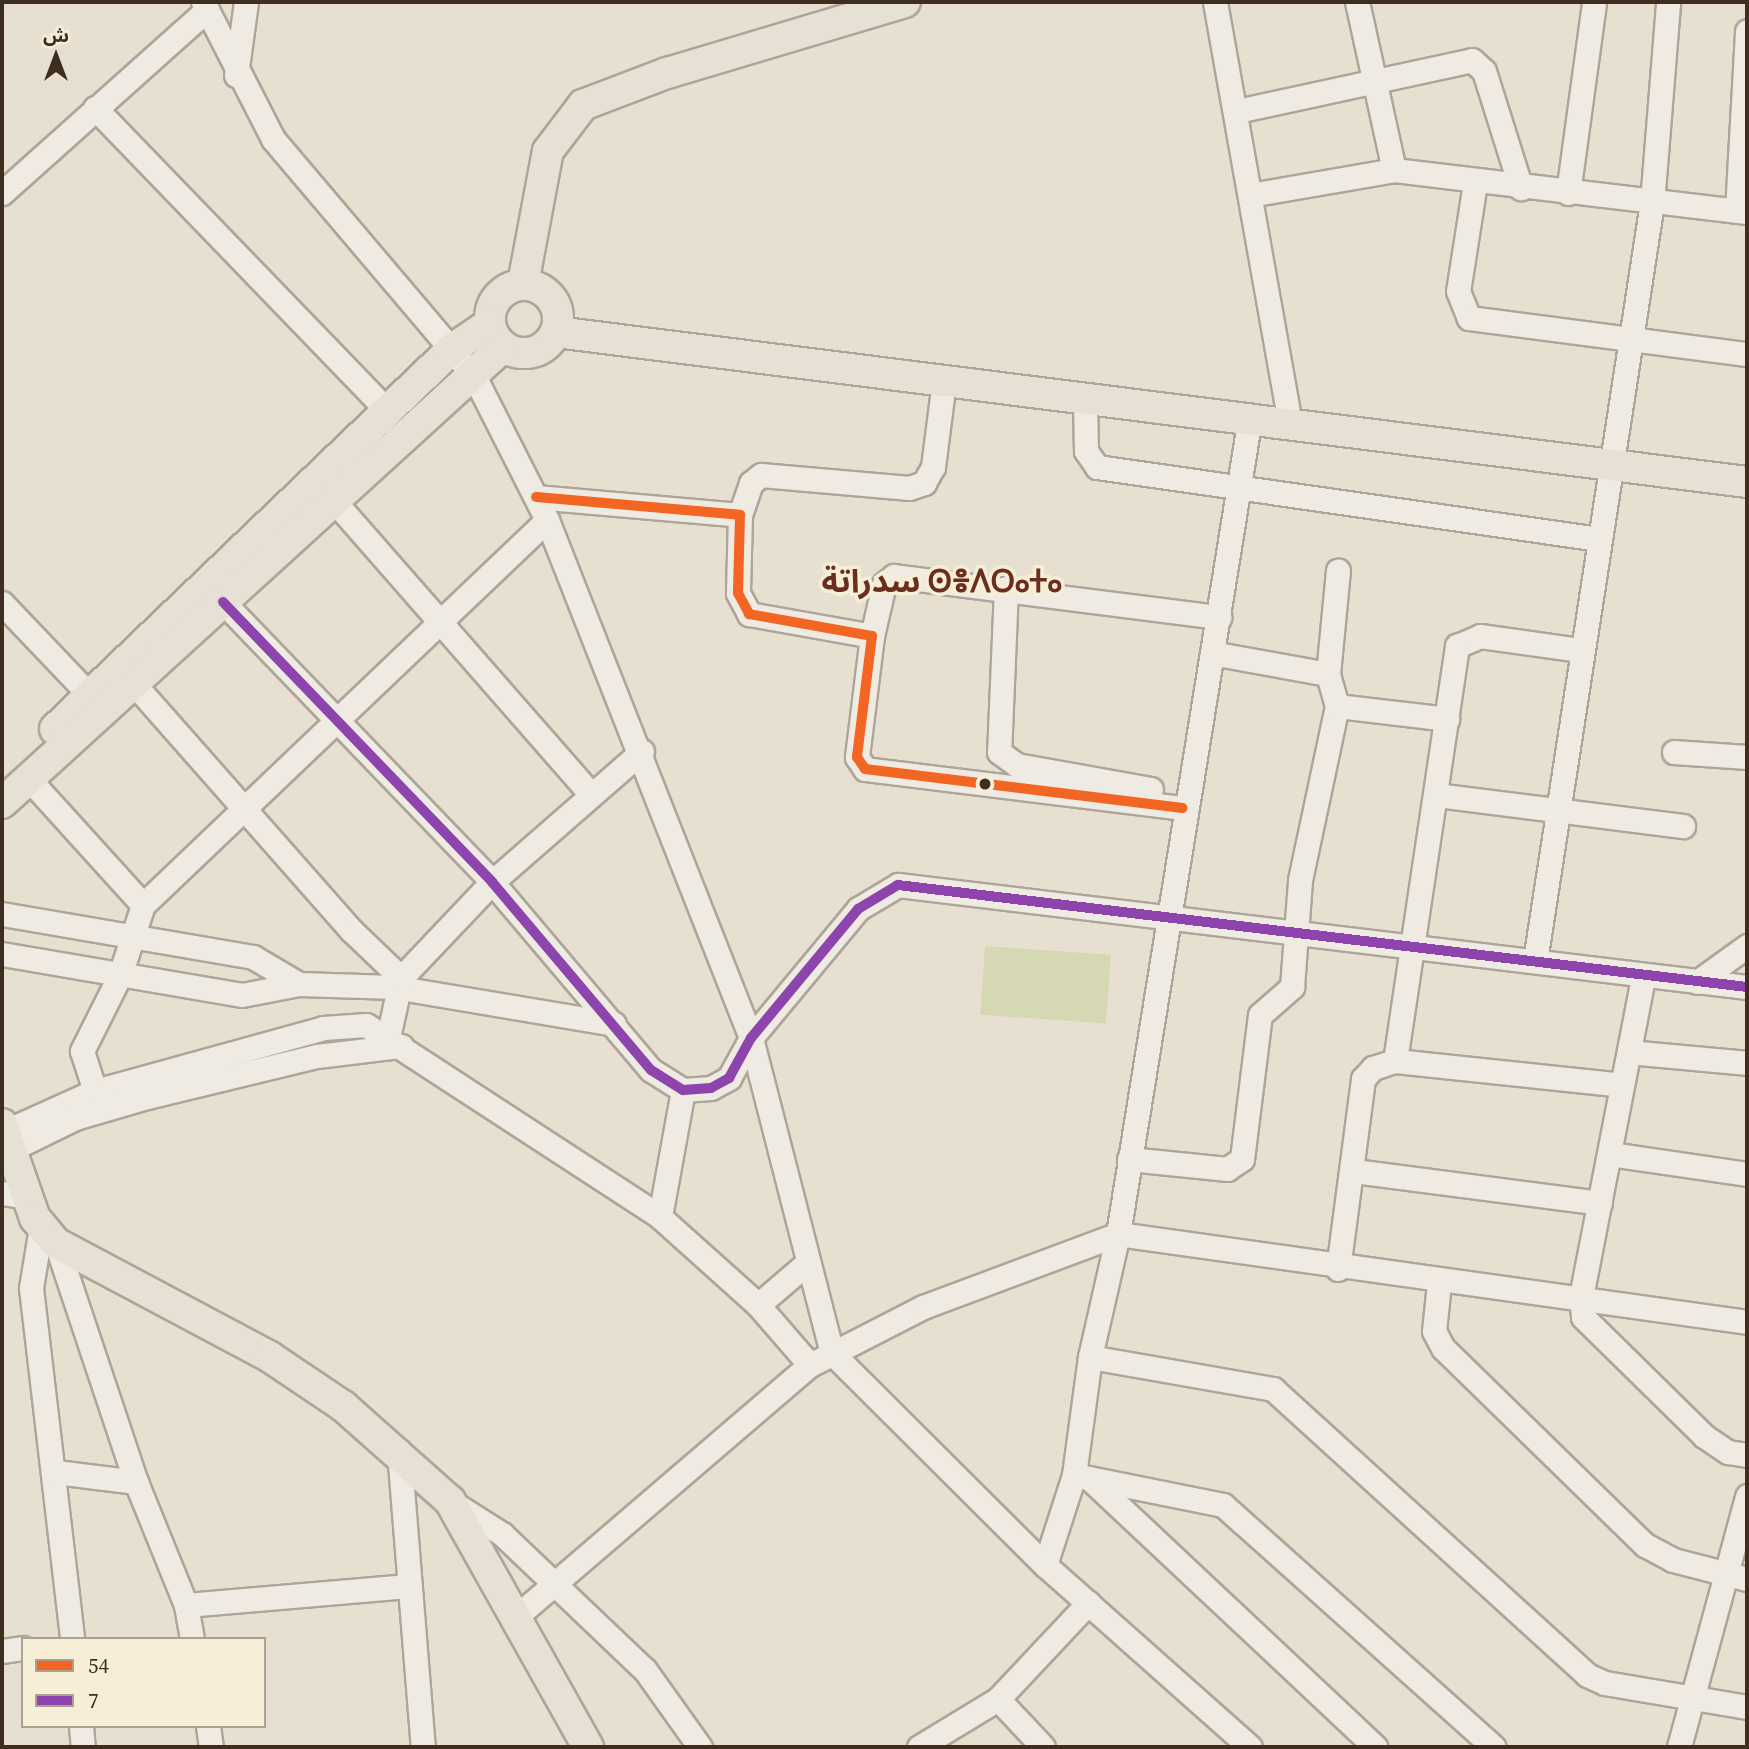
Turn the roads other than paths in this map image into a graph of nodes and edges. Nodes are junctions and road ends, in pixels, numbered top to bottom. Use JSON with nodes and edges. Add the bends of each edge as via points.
{"nodes":[{"id":1,"x":246,"y":2,"type":"edge"},
{"id":2,"x":1215,"y":2,"type":"edge"},
{"id":3,"x":1357,"y":2,"type":"edge"},
{"id":4,"x":1594,"y":2,"type":"edge"},
{"id":5,"x":1668,"y":2,"type":"edge"},
{"id":6,"x":887,"y":5,"type":"edge"},
{"id":7,"x":205,"y":6,"type":"edge"},
{"id":8,"x":1747,"y":31,"type":"edge"},
{"id":9,"x":236,"y":75,"type":"junction"},
{"id":10,"x":1376,"y":84,"type":"junction"},
{"id":11,"x":95,"y":108,"type":"junction"},
{"id":12,"x":1237,"y":111,"type":"junction"},
{"id":13,"x":1394,"y":170,"type":"junction"},
{"id":14,"x":1475,"y":183,"type":"junction"},
{"id":15,"x":1521,"y":188,"type":"junction"},
{"id":16,"x":2,"y":193,"type":"edge"},
{"id":17,"x":1567,"y":193,"type":"junction"},
{"id":18,"x":1250,"y":195,"type":"junction"},
{"id":19,"x":1652,"y":203,"type":"junction"},
{"id":20,"x":1742,"y":212,"type":"edge"},
{"id":21,"x":523,"y":284,"type":"junction"},
{"id":22,"x":557,"y":322,"type":"junction"},
{"id":23,"x":496,"y":335,"type":"junction"},
{"id":24,"x":1632,"y":342,"type":"junction"},
{"id":25,"x":451,"y":350,"type":"junction"},
{"id":26,"x":1747,"y":354,"type":"edge"},
{"id":27,"x":474,"y":376,"type":"junction"},
{"id":28,"x":944,"y":381,"type":"junction"},
{"id":29,"x":1085,"y":400,"type":"junction"},
{"id":30,"x":1288,"y":410,"type":"junction"},
{"id":31,"x":390,"y":413,"type":"junction"},
{"id":32,"x":1249,"y":423,"type":"junction"},
{"id":33,"x":1612,"y":457,"type":"junction"},
{"id":34,"x":1747,"y":468,"type":"edge"},
{"id":35,"x":1747,"y":482,"type":"edge"},
{"id":36,"x":1238,"y":484,"type":"junction"},
{"id":37,"x":536,"y":497,"type":"junction"},
{"id":38,"x":335,"y":502,"type":"junction"},
{"id":39,"x":740,"y":515,"type":"junction"},
{"id":40,"x":547,"y":520,"type":"junction"},
{"id":41,"x":1599,"y":539,"type":"junction"},
{"id":42,"x":1338,"y":570,"type":"dead end"},
{"id":43,"x":1006,"y":588,"type":"junction"},
{"id":44,"x":223,"y":602,"type":"junction"},
{"id":45,"x":2,"y":603,"type":"edge"},
{"id":46,"x":1219,"y":617,"type":"junction"},
{"id":47,"x":440,"y":618,"type":"junction"},
{"id":48,"x":872,"y":636,"type":"junction"},
{"id":49,"x":1581,"y":650,"type":"junction"},
{"id":50,"x":1212,"y":653,"type":"junction"},
{"id":51,"x":1328,"y":674,"type":"junction"},
{"id":52,"x":135,"y":685,"type":"junction"},
{"id":53,"x":98,"y":704,"type":"junction"},
{"id":54,"x":1336,"y":706,"type":"junction"},
{"id":55,"x":336,"y":719,"type":"junction"},
{"id":56,"x":1447,"y":719,"type":"junction"},
{"id":57,"x":642,"y":751,"type":"junction"},
{"id":58,"x":1674,"y":752,"type":"dead end"},
{"id":59,"x":1747,"y":757,"type":"edge"},
{"id":60,"x":15,"y":778,"type":"edge"},
{"id":61,"x":590,"y":793,"type":"junction"},
{"id":62,"x":1437,"y":795,"type":"junction"},
{"id":63,"x":1184,"y":802,"type":"junction"},
{"id":64,"x":2,"y":803,"type":"edge"},
{"id":65,"x":240,"y":806,"type":"junction"},
{"id":66,"x":1554,"y":810,"type":"junction"},
{"id":67,"x":1682,"y":826,"type":"dead end"},
{"id":68,"x":492,"y":883,"type":"junction"},
{"id":69,"x":143,"y":905,"type":"junction"},
{"id":70,"x":2,"y":914,"type":"edge"},
{"id":71,"x":1170,"y":914,"type":"junction"},
{"id":72,"x":1294,"y":930,"type":"junction"},
{"id":73,"x":131,"y":940,"type":"junction"},
{"id":74,"x":1411,"y":943,"type":"junction"},
{"id":75,"x":1747,"y":946,"type":"edge"},
{"id":76,"x":2,"y":954,"type":"edge"},
{"id":77,"x":1535,"y":961,"type":"junction"},
{"id":78,"x":120,"y":975,"type":"junction"},
{"id":79,"x":1643,"y":978,"type":"junction"},
{"id":80,"x":397,"y":982,"type":"junction"},
{"id":81,"x":1697,"y":982,"type":"junction"},
{"id":82,"x":299,"y":984,"type":"junction"},
{"id":83,"x":1747,"y":987,"type":"edge"},
{"id":84,"x":614,"y":1024,"type":"junction"},
{"id":85,"x":751,"y":1038,"type":"junction"},
{"id":86,"x":391,"y":1043,"type":"junction"},
{"id":87,"x":1629,"y":1052,"type":"junction"},
{"id":88,"x":1395,"y":1061,"type":"junction"},
{"id":89,"x":1747,"y":1063,"type":"edge"},
{"id":90,"x":1622,"y":1085,"type":"junction"},
{"id":91,"x":683,"y":1090,"type":"junction"},
{"id":92,"x":95,"y":1091,"type":"junction"},
{"id":93,"x":6,"y":1134,"type":"edge"},
{"id":94,"x":1610,"y":1154,"type":"junction"},
{"id":95,"x":1129,"y":1160,"type":"junction"},
{"id":96,"x":1354,"y":1171,"type":"junction"},
{"id":97,"x":1747,"y":1174,"type":"edge"},
{"id":98,"x":14,"y":1195,"type":"edge"},
{"id":99,"x":1600,"y":1203,"type":"junction"},
{"id":100,"x":660,"y":1217,"type":"junction"},
{"id":101,"x":1118,"y":1234,"type":"junction"},
{"id":102,"x":49,"y":1235,"type":"junction"},
{"id":103,"x":806,"y":1264,"type":"junction"},
{"id":104,"x":1338,"y":1269,"type":"junction"},
{"id":105,"x":1439,"y":1283,"type":"junction"},
{"id":106,"x":1581,"y":1297,"type":"junction"},
{"id":107,"x":758,"y":1305,"type":"junction"},
{"id":108,"x":1747,"y":1322,"type":"edge"},
{"id":109,"x":832,"y":1353,"type":"junction"},
{"id":110,"x":1090,"y":1357,"type":"junction"},
{"id":111,"x":810,"y":1365,"type":"junction"},
{"id":112,"x":399,"y":1451,"type":"junction"},
{"id":113,"x":1747,"y":1455,"type":"edge"},
{"id":114,"x":56,"y":1472,"type":"junction"},
{"id":115,"x":1081,"y":1477,"type":"junction"},
{"id":116,"x":136,"y":1482,"type":"junction"},
{"id":117,"x":1747,"y":1496,"type":"edge"},
{"id":118,"x":450,"y":1501,"type":"junction"},
{"id":119,"x":1045,"y":1565,"type":"junction"},
{"id":120,"x":1723,"y":1575,"type":"junction"},
{"id":121,"x":1747,"y":1579,"type":"edge"},
{"id":122,"x":553,"y":1581,"type":"junction"},
{"id":123,"x":408,"y":1586,"type":"junction"},
{"id":124,"x":1088,"y":1603,"type":"junction"},
{"id":125,"x":186,"y":1605,"type":"junction"},
{"id":126,"x":518,"y":1615,"type":"junction"},
{"id":127,"x":72,"y":1637,"type":"edge"},
{"id":128,"x":192,"y":1637,"type":"edge"},
{"id":129,"x":21,"y":1648,"type":"edge"},
{"id":130,"x":2,"y":1651,"type":"edge"},
{"id":131,"x":998,"y":1699,"type":"junction"},
{"id":132,"x":1694,"y":1700,"type":"junction"},
{"id":133,"x":1747,"y":1707,"type":"edge"},
{"id":134,"x":81,"y":1728,"type":"edge"},
{"id":135,"x":208,"y":1728,"type":"edge"},
{"id":136,"x":83,"y":1747,"type":"edge"},
{"id":137,"x":211,"y":1747,"type":"edge"},
{"id":138,"x":423,"y":1747,"type":"edge"},
{"id":139,"x":588,"y":1747,"type":"edge"},
{"id":140,"x":700,"y":1747,"type":"edge"},
{"id":141,"x":919,"y":1747,"type":"edge"},
{"id":142,"x":1044,"y":1747,"type":"edge"},
{"id":143,"x":1250,"y":1747,"type":"edge"},
{"id":144,"x":1375,"y":1747,"type":"edge"},
{"id":145,"x":1494,"y":1747,"type":"edge"},
{"id":146,"x":1679,"y":1747,"type":"edge"}],
"edges":[{"from":1,"to":9,"type":"street"},
{"from":2,"to":12,"type":"street"},
{"from":3,"to":10,"type":"street"},
{"from":4,"to":17,"type":"street"},
{"from":5,"to":19,"type":"street"},
{"from":6,"to":21,"type":"main road","via":[[667,72],[583,106],[548,151]]},
{"from":7,"to":9,"type":"street"},
{"from":7,"to":11,"type":"street"},
{"from":8,"to":20,"type":"street"},
{"from":9,"to":25,"type":"street","via":[[273,139]]},
{"from":10,"to":12,"type":"street"},
{"from":10,"to":13,"type":"street"},
{"from":10,"to":15,"type":"street","via":[[1462,60],[1479,62]]},
{"from":11,"to":16,"type":"street"},
{"from":11,"to":31,"type":"street"},
{"from":12,"to":18,"type":"street"},
{"from":13,"to":14,"type":"street"},
{"from":13,"to":18,"type":"street"},
{"from":14,"to":15,"type":"street"},
{"from":14,"to":24,"type":"street","via":[[1458,291],[1462,313]]},
{"from":15,"to":17,"type":"street"},
{"from":17,"to":19,"type":"street"},
{"from":18,"to":30,"type":"street"},
{"from":19,"to":20,"type":"street"},
{"from":19,"to":24,"type":"street"},
{"from":21,"to":22,"type":"main road","via":[[546,293]]},
{"from":21,"to":23,"type":"main road","via":[[494,301]]},
{"from":22,"to":23,"type":"main road","via":[[539,350]]},
{"from":22,"to":28,"type":"main road"},
{"from":22,"to":30,"type":"main road"},
{"from":23,"to":25,"type":"main road"},
{"from":23,"to":27,"type":"main road"},
{"from":24,"to":26,"type":"street"},
{"from":24,"to":33,"type":"street"},
{"from":25,"to":27,"type":"street"},
{"from":25,"to":31,"type":"main road"},
{"from":27,"to":37,"type":"street"},
{"from":27,"to":38,"type":"main road"},
{"from":28,"to":29,"type":"main road"},
{"from":28,"to":39,"type":"street","via":[[933,467],[924,483],[909,488],[761,475],[751,483]]},
{"from":29,"to":32,"type":"main road"},
{"from":29,"to":36,"type":"street","via":[[1086,451],[1097,467]]},
{"from":30,"to":33,"type":"main road"},
{"from":31,"to":53,"type":"main road"},
{"from":32,"to":33,"type":"main road"},
{"from":32,"to":36,"type":"street"},
{"from":33,"to":34,"type":"main road"},
{"from":33,"to":35,"type":"main road"},
{"from":33,"to":41,"type":"street"},
{"from":36,"to":41,"type":"street"},
{"from":36,"to":46,"type":"street"},
{"from":37,"to":39,"type":"street"},
{"from":37,"to":40,"type":"street"},
{"from":38,"to":44,"type":"main road"},
{"from":38,"to":47,"type":"street"},
{"from":39,"to":48,"type":"street","via":[[738,593],[749,614]]},
{"from":40,"to":47,"type":"street"},
{"from":40,"to":57,"type":"street"},
{"from":41,"to":49,"type":"street"},
{"from":42,"to":51,"type":"street"},
{"from":43,"to":46,"type":"street"},
{"from":43,"to":48,"type":"street","via":[[894,576],[884,584]]},
{"from":43,"to":63,"type":"street","via":[[997,744],[1003,758]]},
{"from":44,"to":52,"type":"main road"},
{"from":44,"to":55,"type":"street"},
{"from":45,"to":53,"type":"street"},
{"from":46,"to":50,"type":"street"},
{"from":47,"to":55,"type":"street"},
{"from":47,"to":61,"type":"street"},
{"from":48,"to":63,"type":"street","via":[[857,757],[865,769]]},
{"from":49,"to":56,"type":"street","via":[[1465,638],[1454,658]]},
{"from":49,"to":66,"type":"street"},
{"from":50,"to":51,"type":"street"},
{"from":50,"to":63,"type":"street"},
{"from":51,"to":54,"type":"street"},
{"from":52,"to":53,"type":"main road"},
{"from":52,"to":65,"type":"street"},
{"from":53,"to":60,"type":"main road"},
{"from":54,"to":56,"type":"street"},
{"from":54,"to":72,"type":"street"},
{"from":55,"to":65,"type":"street"},
{"from":55,"to":68,"type":"street"},
{"from":56,"to":62,"type":"street"},
{"from":57,"to":61,"type":"street"},
{"from":57,"to":85,"type":"street"},
{"from":58,"to":59,"type":"street"},
{"from":60,"to":64,"type":"main road"},
{"from":60,"to":69,"type":"street"},
{"from":61,"to":68,"type":"street"},
{"from":62,"to":66,"type":"street"},
{"from":62,"to":74,"type":"street"},
{"from":63,"to":71,"type":"street"},
{"from":65,"to":69,"type":"street"},
{"from":65,"to":80,"type":"street"},
{"from":66,"to":67,"type":"street"},
{"from":66,"to":77,"type":"street"},
{"from":68,"to":80,"type":"street"},
{"from":68,"to":84,"type":"street"},
{"from":69,"to":73,"type":"street"},
{"from":70,"to":73,"type":"street"},
{"from":71,"to":72,"type":"street"},
{"from":71,"to":85,"type":"street","via":[[898,886],[858,909]]},
{"from":71,"to":95,"type":"street"},
{"from":72,"to":74,"type":"street"},
{"from":72,"to":95,"type":"street","via":[[1290,992],[1260,1015],[1242,1160],[1227,1169]]},
{"from":73,"to":78,"type":"street"},
{"from":73,"to":82,"type":"street","via":[[253,957]]},
{"from":74,"to":77,"type":"street"},
{"from":74,"to":88,"type":"street"},
{"from":75,"to":81,"type":"street"},
{"from":76,"to":78,"type":"street"},
{"from":77,"to":79,"type":"street"},
{"from":78,"to":82,"type":"street","via":[[242,995]]},
{"from":78,"to":92,"type":"street","via":[[83,1043]]},
{"from":79,"to":81,"type":"street"},
{"from":79,"to":87,"type":"street"},
{"from":80,"to":82,"type":"street"},
{"from":80,"to":84,"type":"street"},
{"from":80,"to":86,"type":"street"},
{"from":81,"to":83,"type":"street"},
{"from":84,"to":91,"type":"street","via":[[651,1070]]},
{"from":85,"to":91,"type":"street","via":[[729,1078],[711,1088]]},
{"from":85,"to":103,"type":"street"},
{"from":86,"to":92,"type":"street","via":[[366,1025],[323,1028]]},
{"from":86,"to":93,"type":"street","via":[[317,1056]]},
{"from":86,"to":100,"type":"street"},
{"from":87,"to":89,"type":"street"},
{"from":87,"to":90,"type":"street"},
{"from":88,"to":90,"type":"street"},
{"from":88,"to":96,"type":"street","via":[[1373,1068],[1363,1079]]},
{"from":90,"to":94,"type":"street"},
{"from":91,"to":100,"type":"street"},
{"from":92,"to":93,"type":"street"},
{"from":93,"to":98,"type":"main road"},
{"from":94,"to":97,"type":"street"},
{"from":94,"to":99,"type":"street"},
{"from":95,"to":101,"type":"street"},
{"from":96,"to":99,"type":"street"},
{"from":96,"to":104,"type":"street"},
{"from":98,"to":102,"type":"main road"},
{"from":99,"to":106,"type":"street"},
{"from":100,"to":107,"type":"street"},
{"from":101,"to":104,"type":"street"},
{"from":101,"to":109,"type":"street","via":[[923,1307]]},
{"from":101,"to":110,"type":"street"},
{"from":102,"to":112,"type":"main road","via":[[270,1357]]},
{"from":102,"to":114,"type":"street","via":[[31,1288]]},
{"from":102,"to":116,"type":"street"},
{"from":103,"to":107,"type":"street"},
{"from":103,"to":109,"type":"street"},
{"from":104,"to":105,"type":"street"},
{"from":105,"to":106,"type":"street"},
{"from":105,"to":120,"type":"street","via":[[1434,1331],[1443,1348],[1645,1545]]},
{"from":106,"to":108,"type":"street"},
{"from":106,"to":113,"type":"street","via":[[1592,1330],[1687,1422],[1727,1452]]},
{"from":107,"to":111,"type":"street"},
{"from":109,"to":111,"type":"street"},
{"from":109,"to":119,"type":"street"},
{"from":110,"to":115,"type":"street"},
{"from":110,"to":132,"type":"street","via":[[1273,1389],[1587,1675]]},
{"from":111,"to":122,"type":"street"},
{"from":112,"to":118,"type":"main road"},
{"from":112,"to":123,"type":"street"},
{"from":114,"to":116,"type":"street"},
{"from":114,"to":127,"type":"street"},
{"from":115,"to":119,"type":"street"},
{"from":115,"to":144,"type":"street"},
{"from":115,"to":145,"type":"street","via":[[1223,1504]]},
{"from":116,"to":125,"type":"street"},
{"from":117,"to":120,"type":"street"},
{"from":118,"to":122,"type":"street","via":[[502,1535]]},
{"from":118,"to":126,"type":"main road"},
{"from":119,"to":124,"type":"street"},
{"from":120,"to":121,"type":"street"},
{"from":120,"to":132,"type":"street"},
{"from":122,"to":126,"type":"street"},
{"from":122,"to":140,"type":"street","via":[[645,1670]]},
{"from":123,"to":125,"type":"street"},
{"from":123,"to":138,"type":"street"},
{"from":124,"to":131,"type":"street"},
{"from":124,"to":143,"type":"street"},
{"from":125,"to":128,"type":"street"},
{"from":126,"to":139,"type":"main road"},
{"from":129,"to":130,"type":"street"},
{"from":131,"to":141,"type":"street"},
{"from":131,"to":142,"type":"street"},
{"from":132,"to":133,"type":"street"},
{"from":132,"to":146,"type":"street"},
{"from":134,"to":136,"type":"street"},
{"from":135,"to":137,"type":"street"}]}
